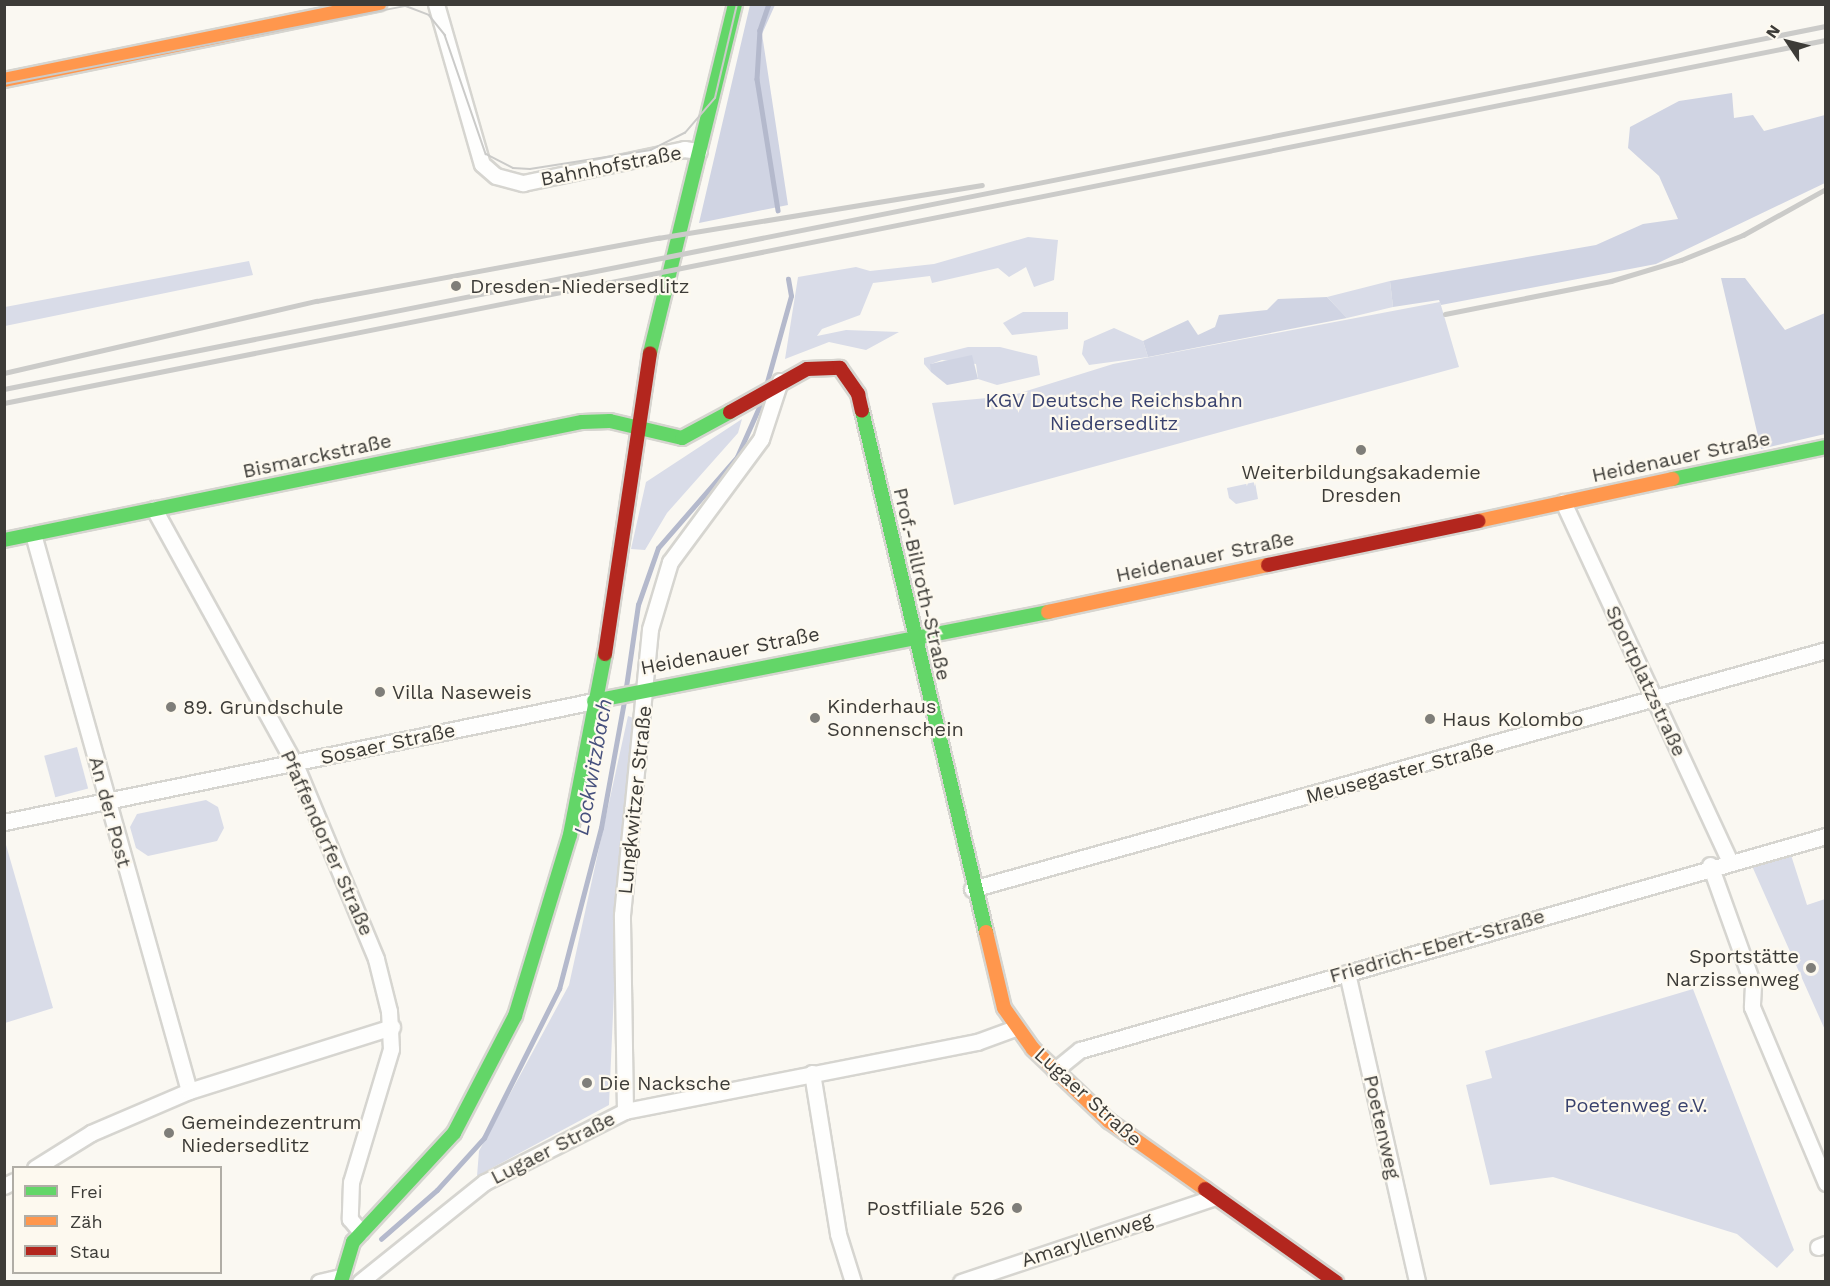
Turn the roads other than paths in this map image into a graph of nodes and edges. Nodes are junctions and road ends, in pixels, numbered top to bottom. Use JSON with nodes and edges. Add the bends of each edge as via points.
{"nodes":[{"id":1,"x":380,"y":4,"type":"edge"},
{"id":2,"x":436,"y":4,"type":"edge"},
{"id":3,"x":735,"y":4,"type":"edge"},
{"id":4,"x":4,"y":80,"type":"edge"},
{"id":5,"x":699,"y":152,"type":"junction"},
{"id":6,"x":778,"y":383,"type":"junction"},
{"id":7,"x":637,"y":429,"type":"junction"},
{"id":8,"x":1826,"y":447,"type":"edge"},
{"id":9,"x":1563,"y":502,"type":"junction"},
{"id":10,"x":154,"y":509,"type":"junction"},
{"id":11,"x":33,"y":534,"type":"junction"},
{"id":12,"x":4,"y":540,"type":"edge"},
{"id":13,"x":914,"y":640,"type":"junction"},
{"id":14,"x":1826,"y":650,"type":"edge"},
{"id":15,"x":642,"y":688,"type":"junction"},
{"id":16,"x":594,"y":701,"type":"junction"},
{"id":17,"x":1651,"y":703,"type":"junction"},
{"id":18,"x":295,"y":764,"type":"junction"},
{"id":19,"x":108,"y":801,"type":"junction"},
{"id":20,"x":4,"y":822,"type":"edge"},
{"id":21,"x":1826,"y":836,"type":"edge"},
{"id":22,"x":1729,"y":860,"type":"junction"},
{"id":23,"x":1710,"y":865,"type":"junction"},
{"id":24,"x":972,"y":890,"type":"junction"},
{"id":25,"x":1347,"y":973,"type":"junction"},
{"id":26,"x":392,"y":1027,"type":"junction"},
{"id":27,"x":1015,"y":1028,"type":"junction"},
{"id":28,"x":1055,"y":1070,"type":"junction"},
{"id":29,"x":812,"y":1073,"type":"junction"},
{"id":30,"x":189,"y":1091,"type":"junction"},
{"id":31,"x":625,"y":1111,"type":"junction"},
{"id":32,"x":37,"y":1166,"type":"edge"},
{"id":33,"x":1826,"y":1183,"type":"edge"},
{"id":34,"x":1212,"y":1198,"type":"junction"},
{"id":35,"x":361,"y":1232,"type":"junction"},
{"id":36,"x":340,"y":1279,"type":"edge"},
{"id":37,"x":319,"y":1281,"type":"edge"},
{"id":38,"x":360,"y":1281,"type":"edge"},
{"id":39,"x":853,"y":1281,"type":"edge"},
{"id":40,"x":961,"y":1281,"type":"edge"},
{"id":41,"x":1336,"y":1281,"type":"edge"},
{"id":42,"x":1418,"y":1281,"type":"edge"}],
"edges":[{"from":1,"to":4,"type":"street"},
{"from":2,"to":5,"type":"street","name":"Bahnhofstraße","via":[[482,164],[496,176],[524,183],[684,150]]},
{"from":3,"to":5,"type":"street"},
{"from":5,"to":7,"type":"street","via":[[641,389]]},
{"from":6,"to":7,"type":"street","name":"Prof.-Billroth-Straße","via":[[682,438]]},
{"from":6,"to":13,"type":"street","name":"Prof.-Billroth-Straße","via":[[828,366],[854,384]]},
{"from":6,"to":15,"type":"street","name":"Lungkwitzer Straße","via":[[777,400],[751,456],[670,562],[651,629]]},
{"from":7,"to":10,"type":"street","name":"Bismarckstraße","via":[[610,421],[582,422]]},
{"from":7,"to":16,"type":"street","via":[[616,591]]},
{"from":8,"to":9,"type":"street","name":"Heidenauer Straße"},
{"from":9,"to":13,"type":"street","name":"Heidenauer Straße"},
{"from":9,"to":17,"type":"street","name":"Sportplatzstraße"},
{"from":10,"to":11,"type":"street","name":"Bismarckstraße"},
{"from":10,"to":18,"type":"street","name":"Pfaffendorfer Straße"},
{"from":11,"to":12,"type":"street","name":"Bismarckstraße"},
{"from":11,"to":19,"type":"street","name":"An der Post"},
{"from":13,"to":15,"type":"street","name":"Heidenauer Straße","via":[[894,638]]},
{"from":13,"to":24,"type":"street","name":"Prof.-Billroth-Straße"},
{"from":14,"to":17,"type":"street","name":"Meusegaster Straße"},
{"from":15,"to":16,"type":"street","name":"Heidenauer Straße"},
{"from":15,"to":31,"type":"street","name":"Lungkwitzer Straße","via":[[622,915]]},
{"from":16,"to":18,"type":"street","name":"Sosaer Straße"},
{"from":16,"to":35,"type":"street","via":[[570,835],[515,1016],[443,1149]]},
{"from":17,"to":22,"type":"street","name":"Sportplatzstraße"},
{"from":17,"to":24,"type":"street","name":"Meusegaster Straße"},
{"from":18,"to":19,"type":"street","name":"Sosaer Straße"},
{"from":18,"to":26,"type":"street","name":"Pfaffendorfer Straße","via":[[364,918]]},
{"from":19,"to":20,"type":"street","name":"Sosaer Straße"},
{"from":19,"to":30,"type":"street","name":"An der Post"},
{"from":21,"to":22,"type":"street","name":"Friedrich-Ebert-Straße"},
{"from":22,"to":23,"type":"street","name":"Friedrich-Ebert-Straße"},
{"from":23,"to":25,"type":"street","name":"Friedrich-Ebert-Straße"},
{"from":23,"to":33,"type":"street","via":[[1753,985],[1752,1007]]},
{"from":24,"to":27,"type":"street","name":"Prof.-Billroth-Straße","via":[[996,991]]},
{"from":25,"to":28,"type":"street","name":"Friedrich-Ebert-Straße","via":[[1080,1050]]},
{"from":25,"to":42,"type":"street","name":"Poetenweg"},
{"from":26,"to":30,"type":"street"},
{"from":26,"to":35,"type":"street","name":"Pfaffendorfer Straße","via":[[388,1067],[351,1182],[350,1219]]},
{"from":27,"to":28,"type":"street","name":"Lugaer Straße"},
{"from":27,"to":29,"type":"street","name":"Lugaer Straße","via":[[977,1042]]},
{"from":28,"to":34,"type":"street","name":"Lugaer Straße","via":[[1109,1121]]},
{"from":29,"to":31,"type":"street","name":"Lugaer Straße"},
{"from":29,"to":39,"type":"street","via":[[838,1234]]},
{"from":30,"to":32,"type":"street","via":[[91,1133]]},
{"from":31,"to":38,"type":"street","name":"Lugaer Straße","via":[[485,1182]]},
{"from":34,"to":40,"type":"street","name":"Amaryllenweg"},
{"from":34,"to":41,"type":"street","name":"Lugaer Straße"},
{"from":35,"to":36,"type":"street","via":[[346,1253]]},
{"from":36,"to":37,"type":"street"}]}
